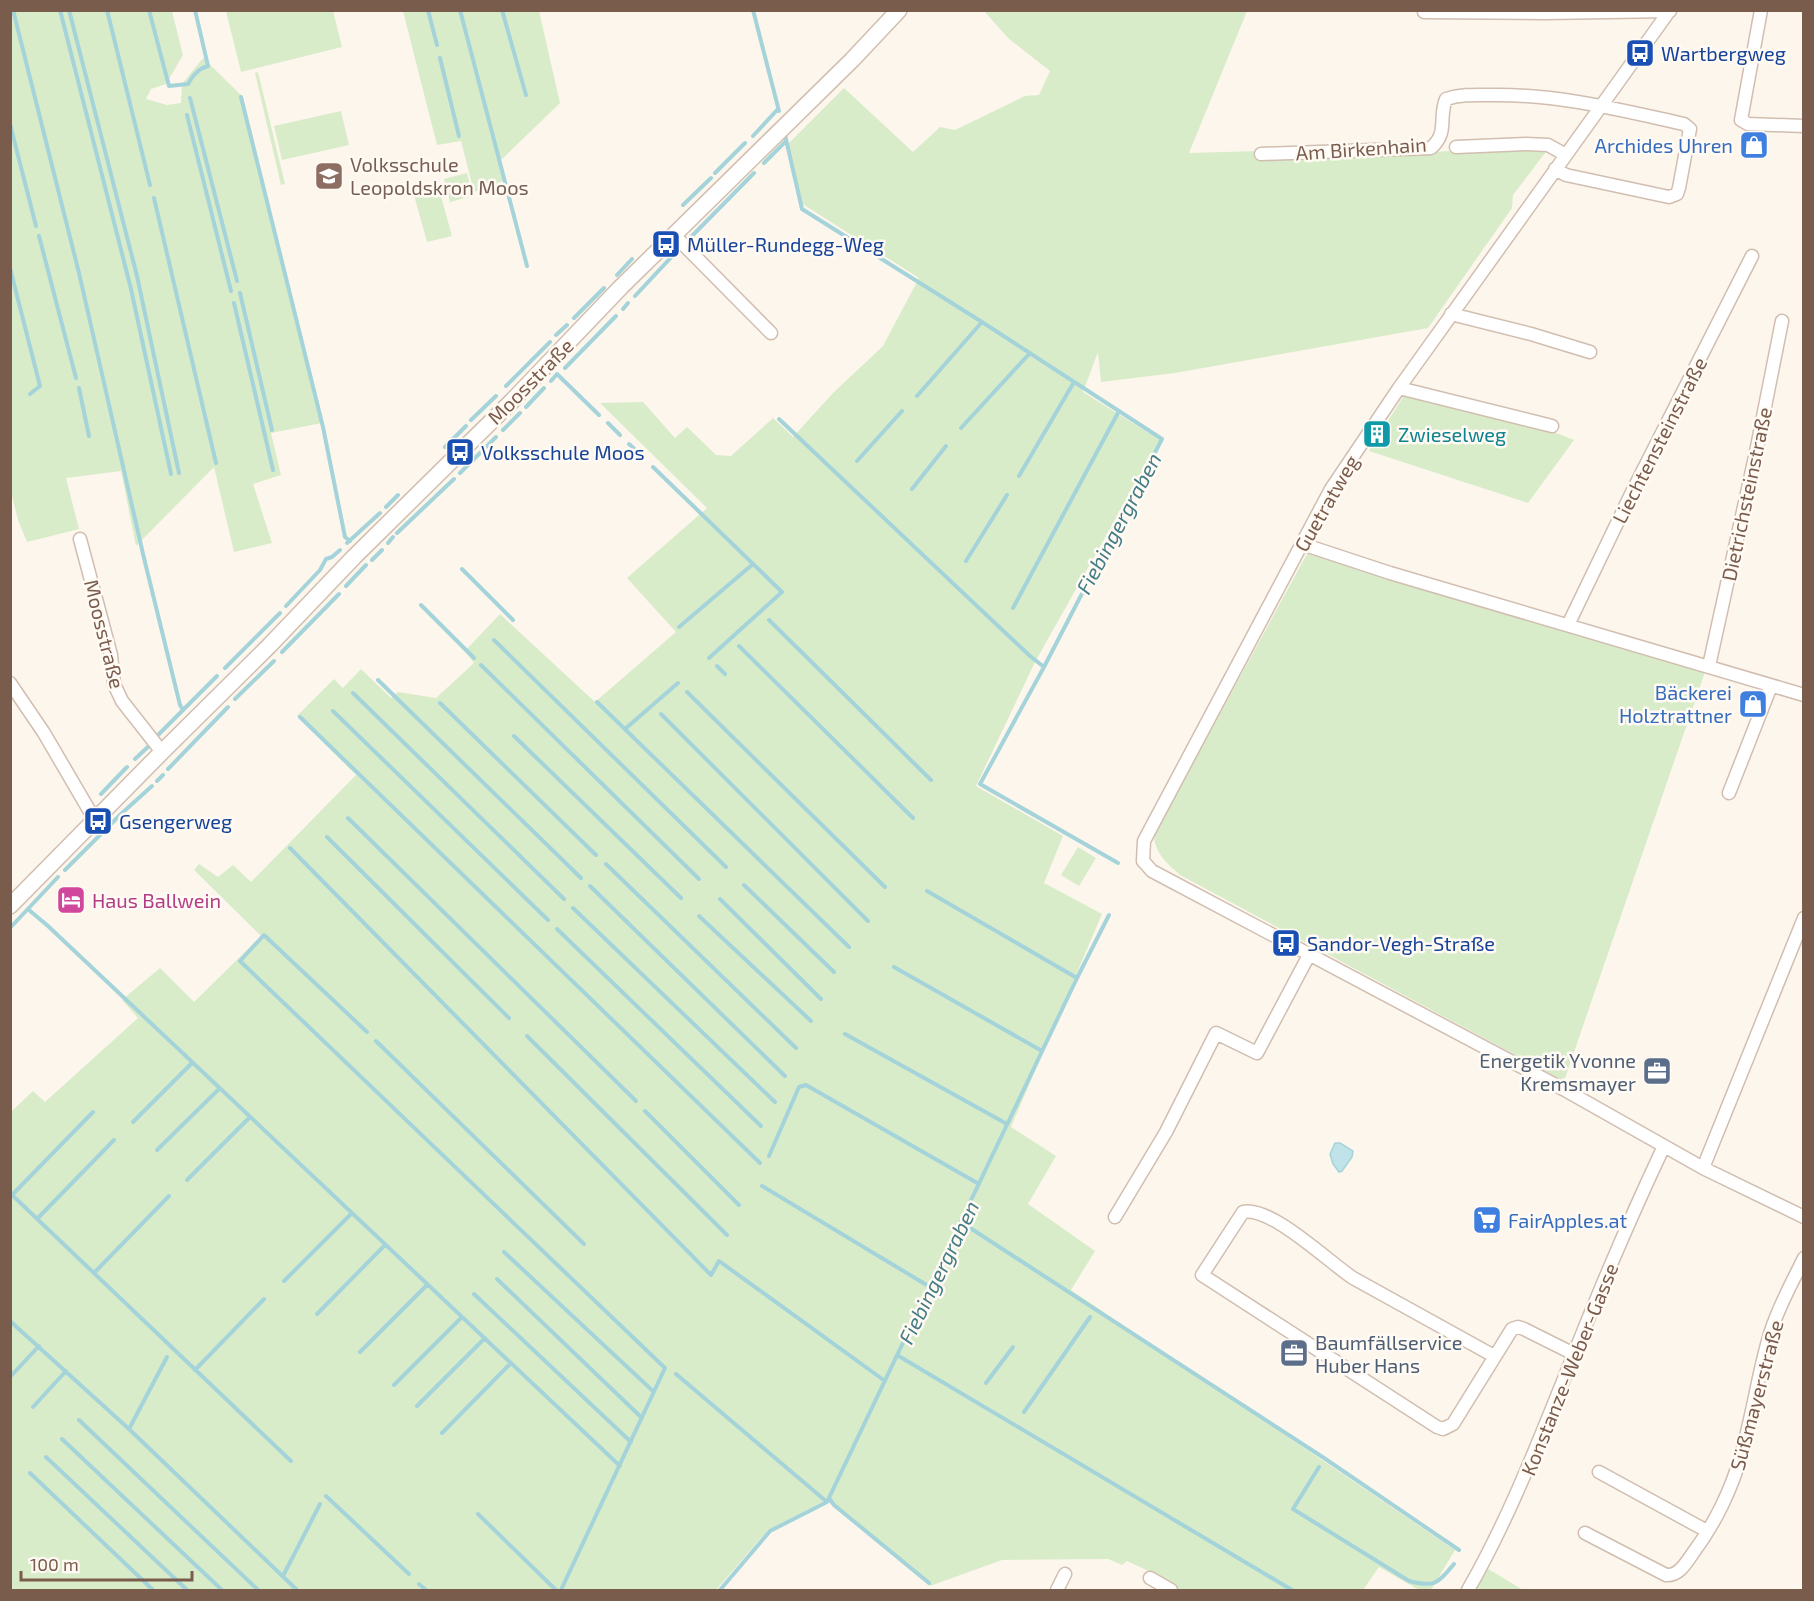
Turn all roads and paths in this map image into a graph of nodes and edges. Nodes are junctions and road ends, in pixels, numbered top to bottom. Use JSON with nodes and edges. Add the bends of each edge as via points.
{"nodes":[{"id":1,"x":899,"y":10,"type":"edge"},
{"id":2,"x":1761,"y":10,"type":"edge"},
{"id":3,"x":1670,"y":11,"type":"edge"},
{"id":4,"x":1424,"y":12,"type":"dead end"},
{"id":5,"x":1603,"y":106,"type":"junction"},
{"id":6,"x":1803,"y":126,"type":"edge"},
{"id":7,"x":1456,"y":147,"type":"dead end"},
{"id":8,"x":1261,"y":154,"type":"dead end"},
{"id":9,"x":1566,"y":155,"type":"junction"},
{"id":10,"x":1556,"y":169,"type":"junction"},
{"id":11,"x":675,"y":236,"type":"junction"},
{"id":12,"x":1752,"y":255,"type":"dead end"},
{"id":13,"x":1451,"y":315,"type":"junction"},
{"id":14,"x":1782,"y":321,"type":"dead end"},
{"id":15,"x":771,"y":333,"type":"dead end"},
{"id":16,"x":1590,"y":352,"type":"dead end"},
{"id":17,"x":1399,"y":388,"type":"junction"},
{"id":18,"x":1552,"y":426,"type":"dead end"},
{"id":19,"x":80,"y":539,"type":"dead end"},
{"id":20,"x":1302,"y":544,"type":"junction"},
{"id":21,"x":1568,"y":625,"type":"junction"},
{"id":22,"x":1708,"y":666,"type":"junction"},
{"id":23,"x":10,"y":682,"type":"edge"},
{"id":24,"x":1771,"y":686,"type":"junction"},
{"id":25,"x":1803,"y":695,"type":"edge"},
{"id":26,"x":162,"y":752,"type":"junction"},
{"id":27,"x":1729,"y":793,"type":"dead end"},
{"id":28,"x":96,"y":818,"type":"junction"},
{"id":29,"x":10,"y":906,"type":"edge"},
{"id":30,"x":1803,"y":918,"type":"edge"},
{"id":31,"x":1309,"y":955,"type":"junction"},
{"id":32,"x":1664,"y":1146,"type":"junction"},
{"id":33,"x":1703,"y":1168,"type":"junction"},
{"id":34,"x":1115,"y":1217,"type":"dead end"},
{"id":35,"x":1803,"y":1217,"type":"edge"},
{"id":36,"x":1803,"y":1258,"type":"edge"},
{"id":37,"x":1574,"y":1354,"type":"junction"},
{"id":38,"x":1494,"y":1356,"type":"junction"},
{"id":39,"x":1599,"y":1472,"type":"dead end"},
{"id":40,"x":1707,"y":1531,"type":"junction"},
{"id":41,"x":1585,"y":1533,"type":"dead end"},
{"id":42,"x":1065,"y":1574,"type":"dead end"},
{"id":43,"x":1150,"y":1578,"type":"dead end"},
{"id":44,"x":1058,"y":1590,"type":"edge"},
{"id":45,"x":1171,"y":1590,"type":"edge"},
{"id":46,"x":1468,"y":1590,"type":"edge"}],
"edges":[{"from":1,"to":11,"type":"street","name":"Moosstraße"},
{"from":2,"to":6,"type":"street","via":[[1741,120],[1748,124]]},
{"from":3,"to":4,"type":"street"},
{"from":3,"to":5,"type":"street","name":"Guetratweg"},
{"from":5,"to":8,"type":"street","name":"Am Birkenhain","via":[[1520,95],[1456,95],[1446,99],[1442,107],[1442,131],[1431,148]]},
{"from":5,"to":9,"type":"street","name":"Guetratweg"},
{"from":5,"to":10,"type":"street","via":[[1684,124],[1690,129],[1677,194],[1668,197],[1566,175]]},
{"from":7,"to":9,"type":"street","name":"Am Birkenhain","via":[[1548,145]]},
{"from":9,"to":10,"type":"street","name":"Guetratweg"},
{"from":10,"to":13,"type":"street","name":"Guetratweg"},
{"from":11,"to":15,"type":"street"},
{"from":11,"to":26,"type":"street","name":"Moosstraße"},
{"from":12,"to":21,"type":"street","name":"Liechtensteinstraße"},
{"from":13,"to":16,"type":"street"},
{"from":13,"to":17,"type":"street","name":"Guetratweg"},
{"from":14,"to":22,"type":"street","name":"Dietrichsteinstraße"},
{"from":17,"to":18,"type":"street"},
{"from":17,"to":20,"type":"street","name":"Guetratweg","via":[[1321,505]]},
{"from":19,"to":26,"type":"street","name":"Moosstraße","via":[[111,655],[114,684]]},
{"from":20,"to":21,"type":"street"},
{"from":20,"to":31,"type":"street","name":"Guetratweg","via":[[1144,841],[1143,861],[1152,870]]},
{"from":21,"to":22,"type":"street"},
{"from":22,"to":24,"type":"street"},
{"from":23,"to":28,"type":"street"},
{"from":24,"to":25,"type":"street"},
{"from":24,"to":27,"type":"street"},
{"from":26,"to":28,"type":"street","name":"Moosstraße"},
{"from":28,"to":29,"type":"street","name":"Moosstraße"},
{"from":30,"to":33,"type":"street"},
{"from":31,"to":32,"type":"street"},
{"from":31,"to":34,"type":"street","via":[[1257,1053],[1216,1033],[1166,1132]]},
{"from":32,"to":33,"type":"street"},
{"from":32,"to":37,"type":"street","name":"Konstanze-Weber-Gasse"},
{"from":33,"to":35,"type":"street"},
{"from":36,"to":40,"type":"street","name":"Süßmayerstraße","via":[[1770,1332],[1734,1479]]},
{"from":37,"to":38,"type":"street","via":[[1518,1327],[1508,1333]]},
{"from":37,"to":46,"type":"street","name":"Konstanze-Weber-Gasse","via":[[1524,1479]]},
{"from":38,"to":38,"type":"street","via":[[1353,1278],[1297,1234],[1254,1210],[1244,1212],[1202,1275],[1443,1429],[1453,1424]]},
{"from":39,"to":40,"type":"street"},
{"from":40,"to":41,"type":"street","name":"Süßmayerstraße","via":[[1692,1556],[1672,1575]]},
{"from":42,"to":44,"type":"street"},
{"from":43,"to":45,"type":"street"}]}
